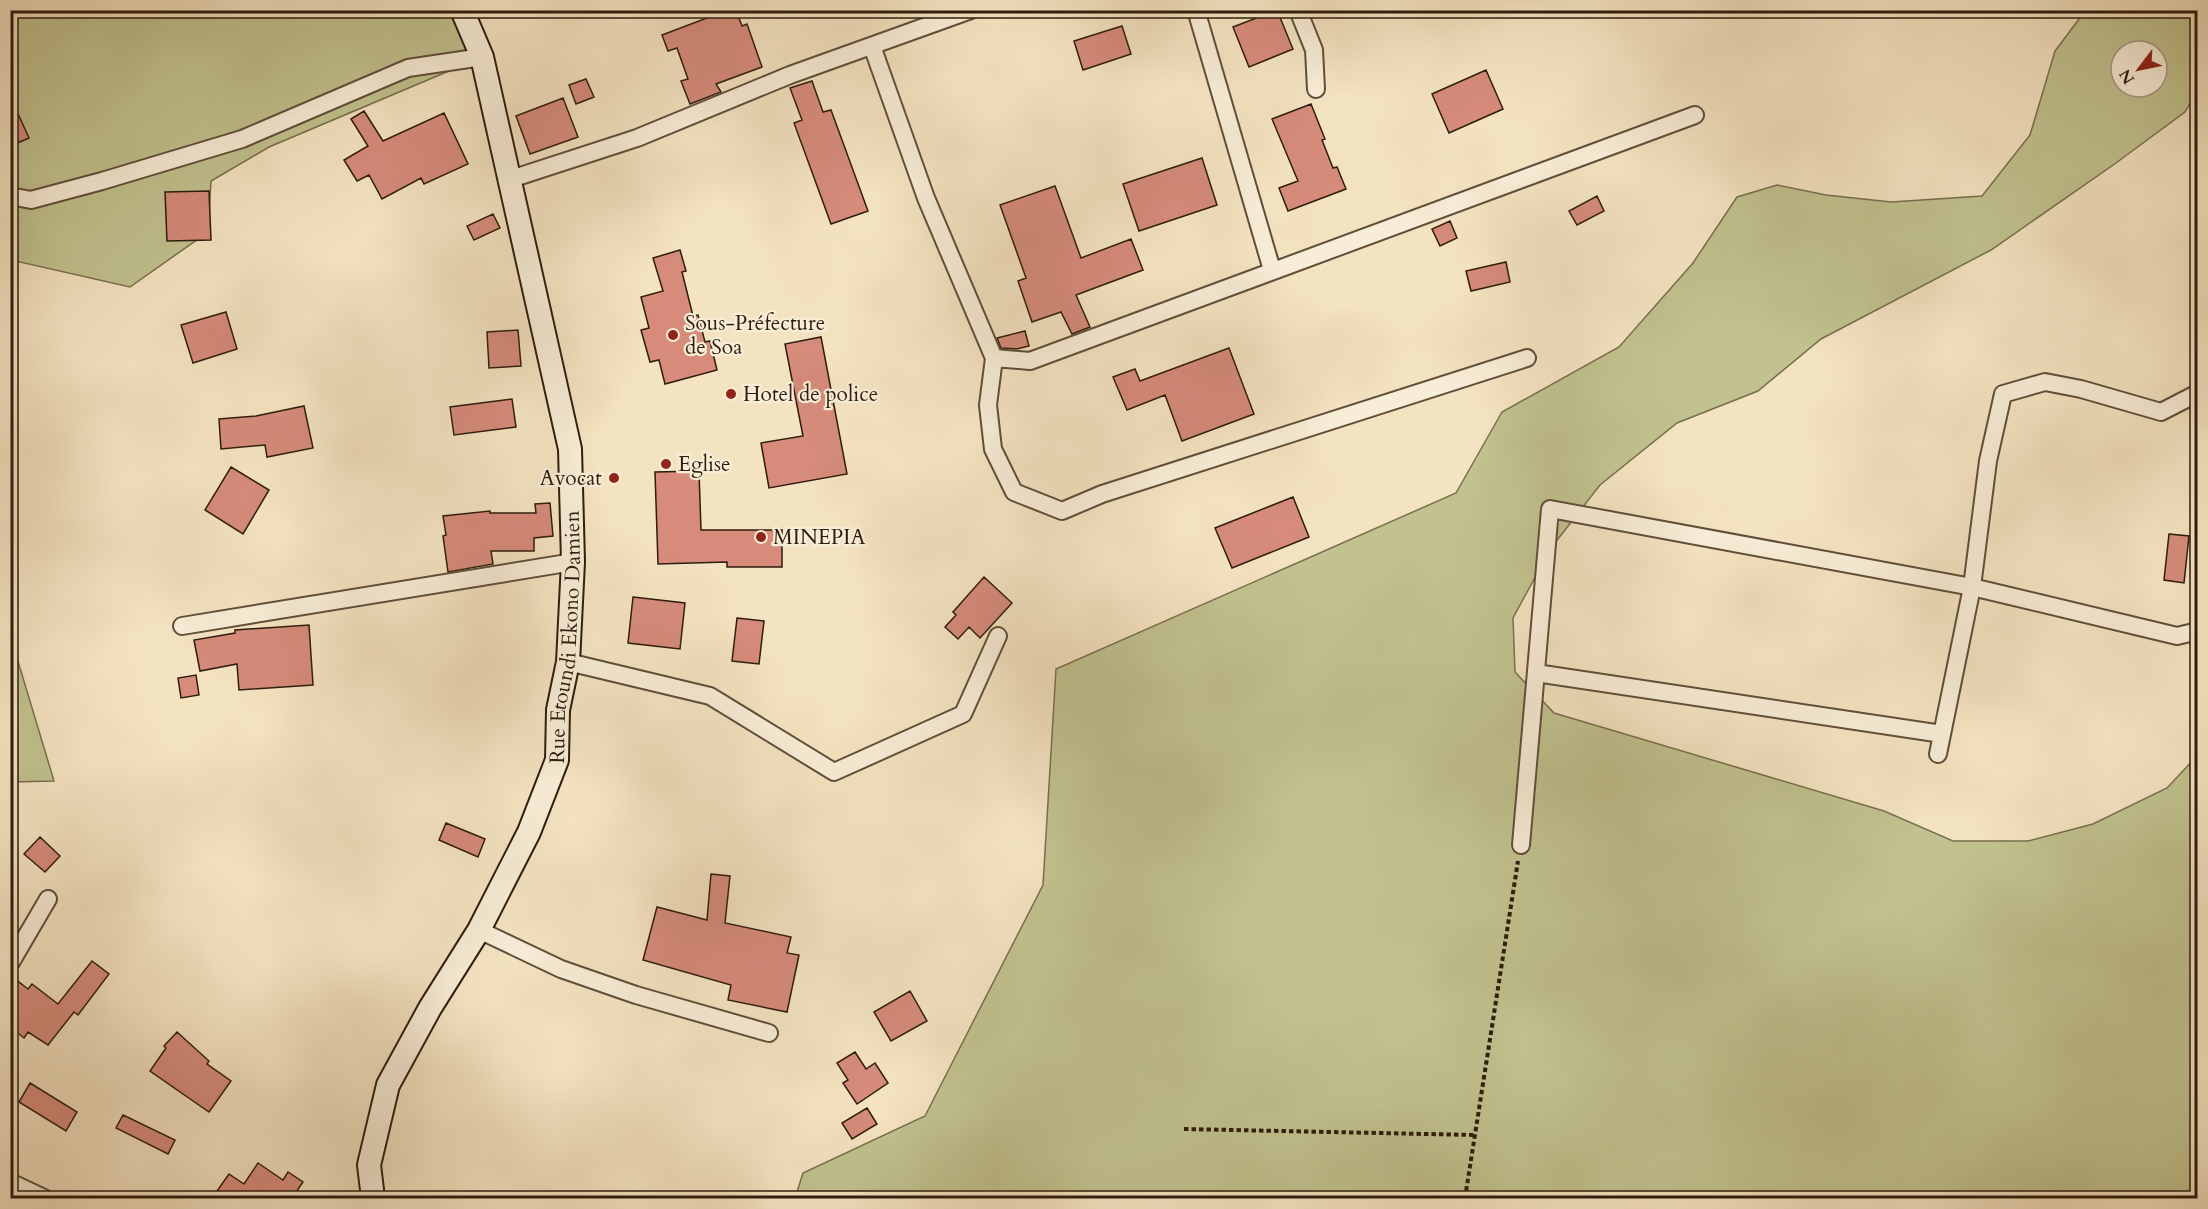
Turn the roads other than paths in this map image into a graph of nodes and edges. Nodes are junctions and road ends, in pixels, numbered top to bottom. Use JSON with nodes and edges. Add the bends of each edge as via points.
{"nodes":[{"id":1,"x":462,"y":10,"type":"edge"},
{"id":2,"x":971,"y":10,"type":"edge"},
{"id":3,"x":1196,"y":10,"type":"edge"},
{"id":4,"x":1298,"y":10,"type":"edge"},
{"id":5,"x":872,"y":46,"type":"junction"},
{"id":6,"x":482,"y":57,"type":"junction"},
{"id":7,"x":1316,"y":89,"type":"dead end"},
{"id":8,"x":1695,"y":116,"type":"dead end"},
{"id":9,"x":508,"y":180,"type":"junction"},
{"id":10,"x":10,"y":196,"type":"edge"},
{"id":11,"x":1272,"y":270,"type":"junction"},
{"id":12,"x":994,"y":358,"type":"junction"},
{"id":13,"x":1527,"y":358,"type":"dead end"},
{"id":14,"x":2198,"y":393,"type":"edge"},
{"id":15,"x":573,"y":562,"type":"junction"},
{"id":16,"x":1972,"y":587,"type":"junction"},
{"id":17,"x":182,"y":626,"type":"dead end"},
{"id":18,"x":2198,"y":631,"type":"edge"},
{"id":19,"x":998,"y":636,"type":"dead end"},
{"id":20,"x":568,"y":662,"type":"junction"},
{"id":21,"x":1536,"y":673,"type":"junction"},
{"id":22,"x":1942,"y":734,"type":"junction"},
{"id":23,"x":1938,"y":754,"type":"dead end"},
{"id":24,"x":1521,"y":845,"type":"road end"},
{"id":25,"x":48,"y":899,"type":"dead end"},
{"id":26,"x":479,"y":930,"type":"junction"},
{"id":27,"x":10,"y":964,"type":"edge"},
{"id":28,"x":769,"y":1033,"type":"dead end"},
{"id":29,"x":10,"y":1182,"type":"edge"},
{"id":30,"x":44,"y":1198,"type":"edge"},
{"id":31,"x":373,"y":1198,"type":"edge"}],
"edges":[{"from":1,"to":6,"type":"street","name":"Rue Etoundi Ekono Damien"},
{"from":2,"to":5,"type":"street"},
{"from":3,"to":11,"type":"street"},
{"from":4,"to":7,"type":"street","via":[[1314,50]]},
{"from":5,"to":9,"type":"street","via":[[637,138]]},
{"from":5,"to":12,"type":"street","via":[[926,198]]},
{"from":6,"to":9,"type":"street","name":"Rue Etoundi Ekono Damien"},
{"from":6,"to":10,"type":"street","via":[[408,68],[242,139],[124,174],[31,200]]},
{"from":8,"to":11,"type":"street"},
{"from":9,"to":15,"type":"street","name":"Rue Etoundi Ekono Damien","via":[[570,449]]},
{"from":11,"to":12,"type":"street","via":[[1030,360]]},
{"from":12,"to":13,"type":"street","via":[[988,405],[993,449],[1014,492],[1062,511],[1102,494]]},
{"from":14,"to":16,"type":"street","via":[[2161,412],[2045,382],[2003,394],[1988,460]]},
{"from":15,"to":17,"type":"street"},
{"from":15,"to":20,"type":"street","name":"Rue Etoundi Ekono Damien"},
{"from":16,"to":18,"type":"street","via":[[2177,636]]},
{"from":16,"to":21,"type":"street","via":[[1550,509]]},
{"from":16,"to":22,"type":"street"},
{"from":19,"to":20,"type":"street","via":[[963,714],[834,772],[710,696]]},
{"from":20,"to":26,"type":"street","name":"Rue Etoundi Ekono Damien","via":[[558,710],[556,760],[529,832]]},
{"from":21,"to":22,"type":"street"},
{"from":21,"to":24,"type":"street"},
{"from":22,"to":23,"type":"street"},
{"from":25,"to":27,"type":"street"},
{"from":26,"to":28,"type":"street","via":[[561,969]]},
{"from":26,"to":31,"type":"street","name":"Rue Etoundi Ekono Damien","via":[[388,1085],[369,1165]]},
{"from":29,"to":30,"type":"street"}]}
